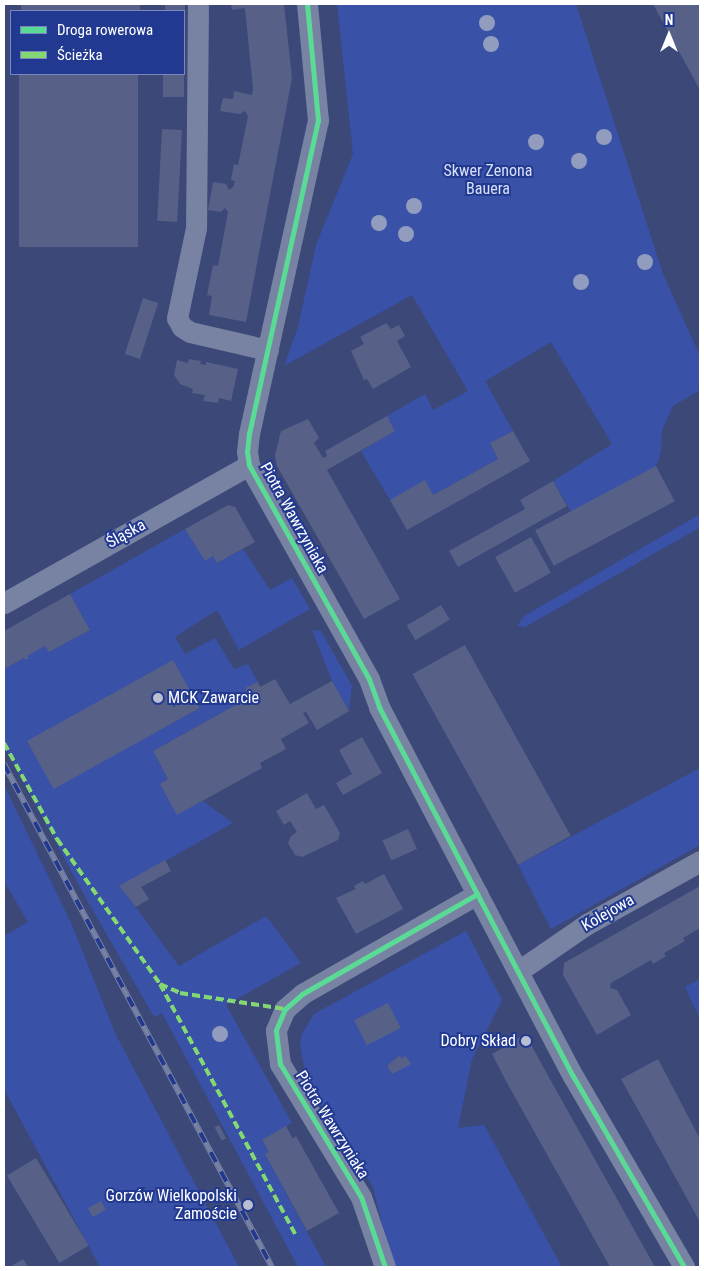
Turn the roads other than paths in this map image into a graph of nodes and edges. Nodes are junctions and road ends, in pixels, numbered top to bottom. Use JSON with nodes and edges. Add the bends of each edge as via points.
{"nodes":[{"id":1,"x":198,"y":4,"type":"edge"},
{"id":2,"x":307,"y":4,"type":"edge"},
{"id":3,"x":268,"y":350,"type":"junction"},
{"id":4,"x":249,"y":465,"type":"junction"},
{"id":5,"x":4,"y":603,"type":"edge"},
{"id":6,"x":700,"y":861,"type":"edge"},
{"id":7,"x":477,"y":894,"type":"junction"},
{"id":8,"x":520,"y":970,"type":"junction"},
{"id":9,"x":386,"y":1267,"type":"edge"},
{"id":10,"x":684,"y":1267,"type":"edge"}],
"edges":[{"from":1,"to":3,"type":"street","via":[[196,228],[177,316],[180,325],[190,332]]},
{"from":2,"to":3,"type":"street","name":"Piotra Wawrzyniaka","via":[[318,120]]},
{"from":3,"to":4,"type":"street","name":"Piotra Wawrzyniaka","via":[[246,451]]},
{"from":4,"to":5,"type":"street","name":"Śląska"},
{"from":4,"to":7,"type":"street","name":"Piotra Wawrzyniaka","via":[[369,679],[379,707]]},
{"from":6,"to":8,"type":"street","name":"Kolejowa","via":[[587,924]]},
{"from":7,"to":8,"type":"street","name":"Piotra Wawrzyniaka"},
{"from":7,"to":9,"type":"street","name":"Piotra Wawrzyniaka","via":[[302,994],[285,1009],[276,1030],[280,1064],[362,1197]]},
{"from":8,"to":10,"type":"street","name":"Piotra Wawrzyniaka","via":[[572,1076]]}]}
